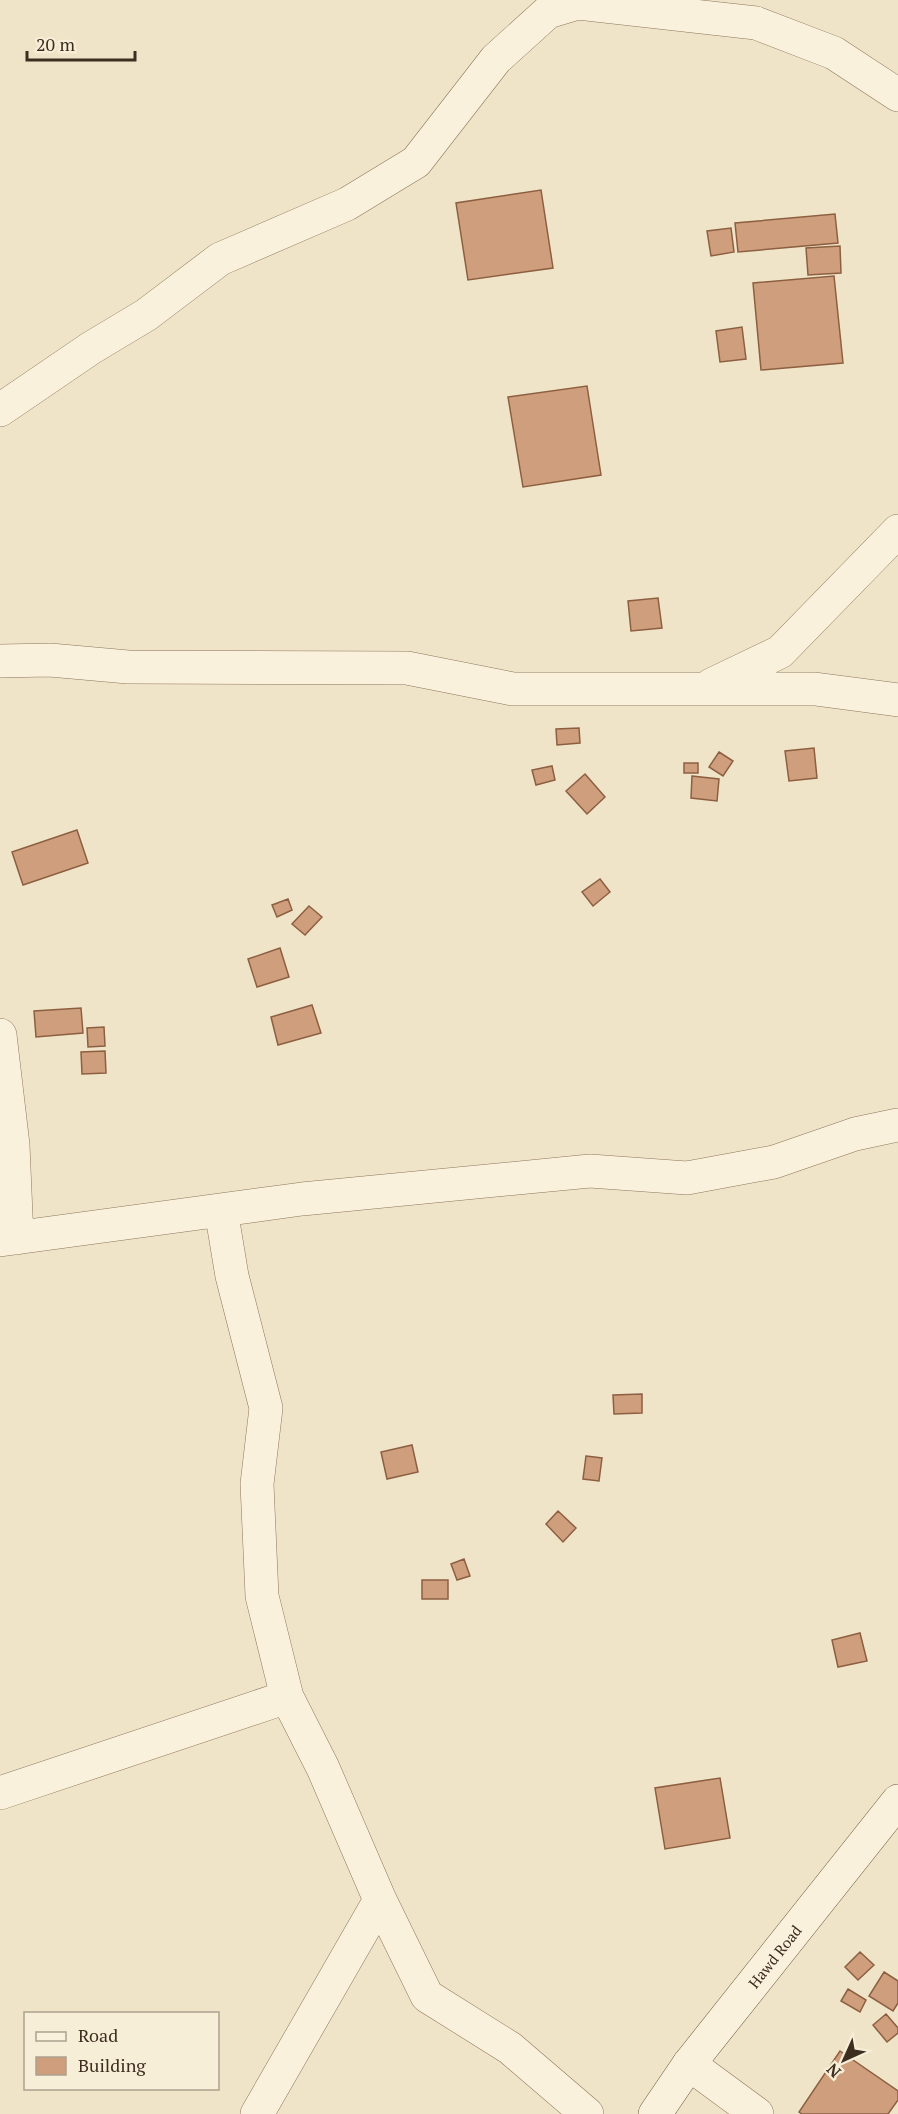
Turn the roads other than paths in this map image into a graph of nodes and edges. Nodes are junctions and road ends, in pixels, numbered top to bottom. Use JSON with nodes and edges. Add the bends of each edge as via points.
{"nodes":[{"id":1,"x":898,"y":95,"type":"edge"},
{"id":2,"x":0,"y":410,"type":"edge"},
{"id":3,"x":898,"y":531,"type":"edge"},
{"id":4,"x":0,"y":661,"type":"edge"},
{"id":5,"x":704,"y":688,"type":"junction"},
{"id":6,"x":898,"y":700,"type":"edge"},
{"id":7,"x":0,"y":1035,"type":"edge"},
{"id":8,"x":898,"y":1125,"type":"edge"},
{"id":9,"x":220,"y":1210,"type":"junction"},
{"id":10,"x":8,"y":1239,"type":"edge"},
{"id":11,"x":287,"y":1697,"type":"junction"},
{"id":12,"x":0,"y":1793,"type":"edge"},
{"id":13,"x":898,"y":1801,"type":"edge"},
{"id":14,"x":380,"y":1900,"type":"junction"},
{"id":15,"x":689,"y":2064,"type":"junction"},
{"id":16,"x":257,"y":2114,"type":"edge"},
{"id":17,"x":587,"y":2114,"type":"edge"},
{"id":18,"x":655,"y":2114,"type":"edge"},
{"id":19,"x":758,"y":2114,"type":"edge"}],
"edges":[{"from":1,"to":2,"type":"street","via":[[834,53],[756,23],[578,3],[548,12],[496,59],[416,162],[347,204],[220,259],[146,315]]},
{"from":3,"to":5,"type":"street","via":[[780,652]]},
{"from":4,"to":5,"type":"street","via":[[50,660],[128,667],[407,668],[513,689]]},
{"from":5,"to":6,"type":"street","via":[[815,689]]},
{"from":7,"to":10,"type":"street","via":[[13,1144]]},
{"from":8,"to":9,"type":"street","via":[[855,1134],[774,1162],[687,1178],[590,1171]]},
{"from":9,"to":10,"type":"street"},
{"from":9,"to":11,"type":"street","via":[[232,1276],[266,1408],[257,1484],[262,1596]]},
{"from":11,"to":12,"type":"street"},
{"from":11,"to":14,"type":"street","via":[[323,1768]]},
{"from":13,"to":15,"type":"street","name":"Hawd Road"},
{"from":14,"to":16,"type":"street"},
{"from":14,"to":17,"type":"street","via":[[427,1996],[510,2048]]},
{"from":15,"to":18,"type":"street","name":"Hawd Road"},
{"from":15,"to":19,"type":"street"}]}
